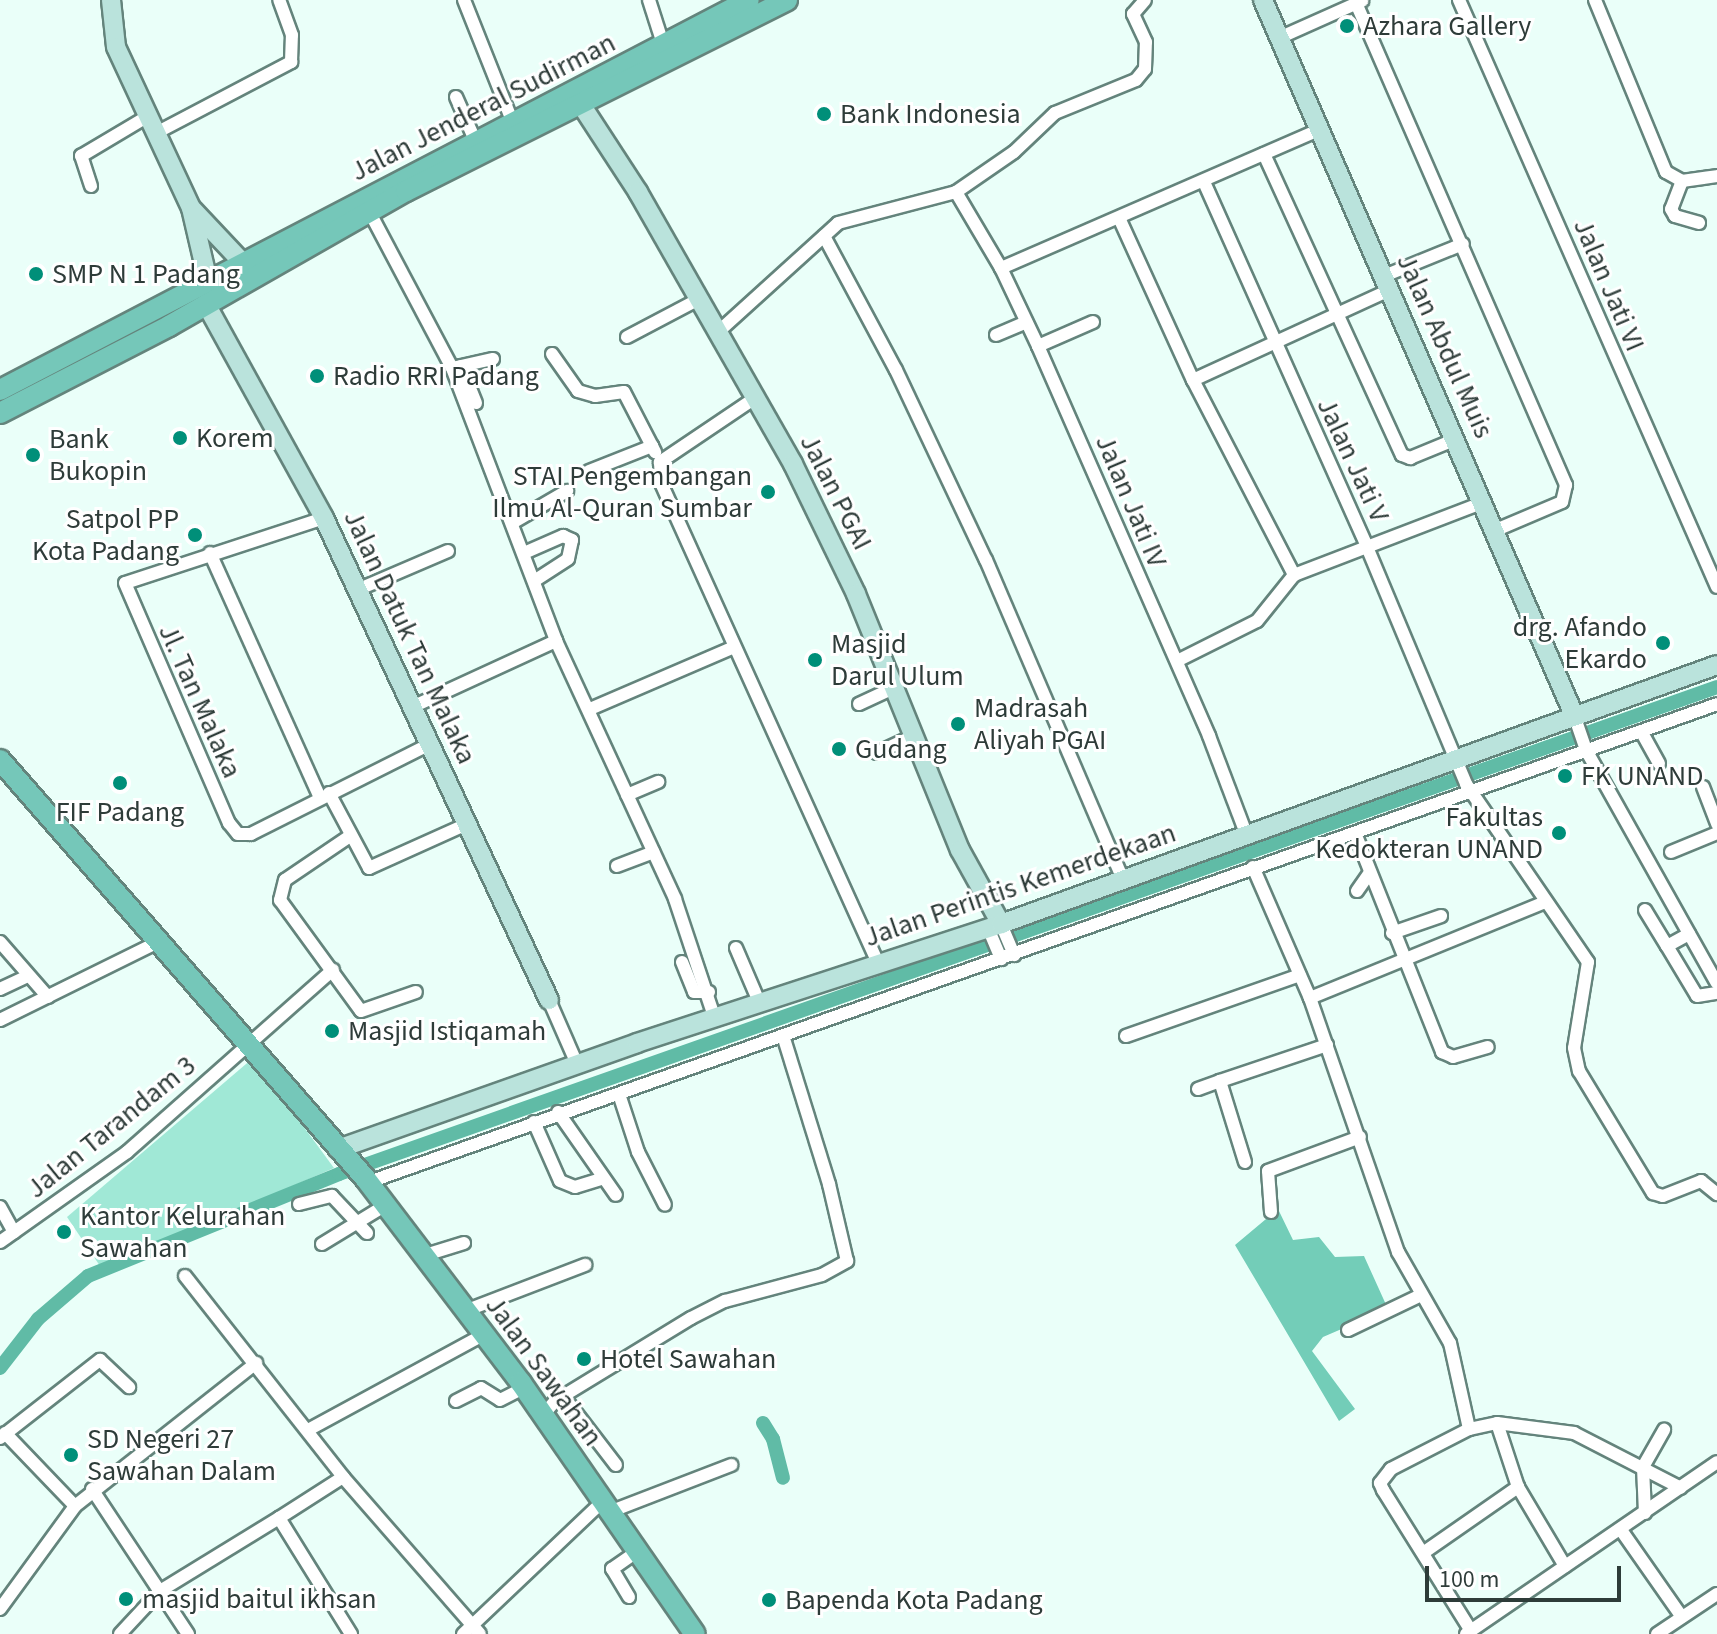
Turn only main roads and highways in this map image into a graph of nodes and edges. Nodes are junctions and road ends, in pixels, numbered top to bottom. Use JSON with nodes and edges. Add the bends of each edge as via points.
{"nodes":[{"id":1,"x":749,"y":0,"type":"edge"},
{"id":2,"x":787,"y":0,"type":"edge"},
{"id":3,"x":0,"y":390,"type":"edge"},
{"id":4,"x":0,"y":413,"type":"edge"},
{"id":5,"x":0,"y":760,"type":"edge"},
{"id":6,"x":695,"y":1634,"type":"edge"}],
"edges":[{"from":1,"to":3,"type":"main road","name":"Jalan Jenderal Sudirman"},
{"from":2,"to":4,"type":"main road","via":[[369,211]]},
{"from":5,"to":6,"type":"main road","name":"Jalan Sawahan","via":[[367,1180],[524,1388]]}]}
